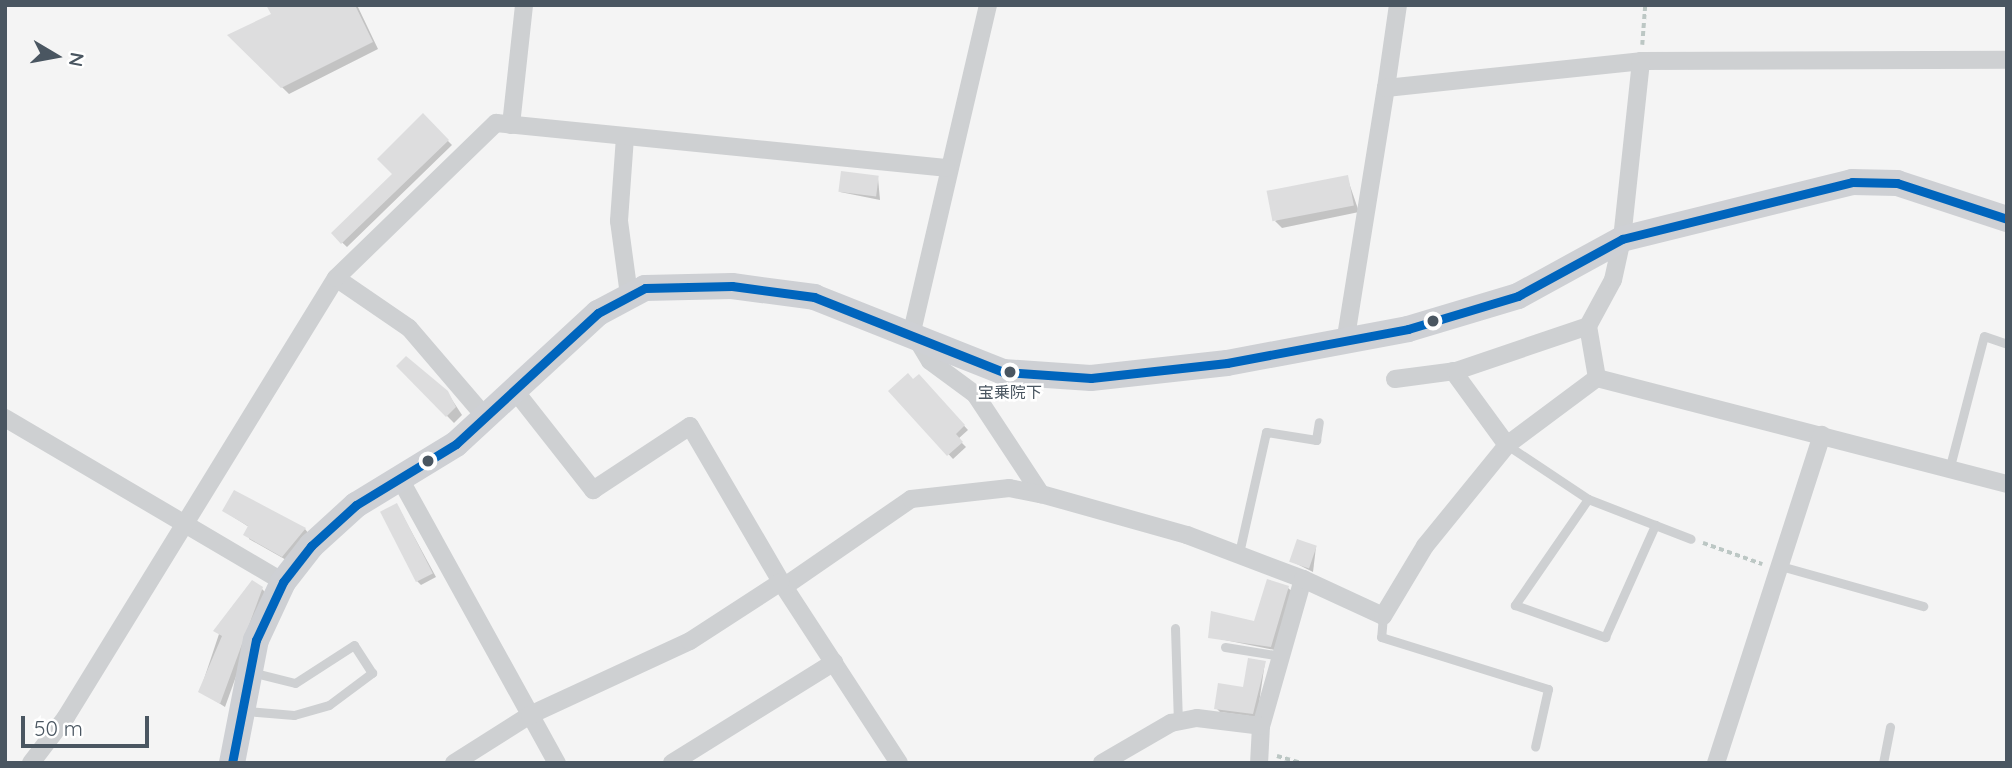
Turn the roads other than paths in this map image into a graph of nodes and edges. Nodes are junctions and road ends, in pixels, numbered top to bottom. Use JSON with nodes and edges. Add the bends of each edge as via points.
{"nodes":[{"id":1,"x":524,"y":5,"type":"edge"},
{"id":2,"x":988,"y":5,"type":"edge"},
{"id":3,"x":1398,"y":5,"type":"edge"},
{"id":4,"x":2007,"y":60,"type":"edge"},
{"id":5,"x":1641,"y":61,"type":"junction"},
{"id":6,"x":1386,"y":88,"type":"junction"},
{"id":7,"x":511,"y":125,"type":"junction"},
{"id":8,"x":625,"y":137,"type":"junction"},
{"id":9,"x":946,"y":168,"type":"junction"},
{"id":10,"x":2007,"y":219,"type":"edge"},
{"id":11,"x":1622,"y":239,"type":"junction"},
{"id":12,"x":336,"y":278,"type":"junction"},
{"id":13,"x":629,"y":295,"type":"junction"},
{"id":14,"x":1588,"y":326,"type":"junction"},
{"id":15,"x":912,"y":331,"type":"junction"},
{"id":16,"x":1345,"y":343,"type":"junction"},
{"id":17,"x":2007,"y":344,"type":"edge"},
{"id":18,"x":1453,"y":371,"type":"junction"},
{"id":19,"x":1597,"y":378,"type":"junction"},
{"id":20,"x":1395,"y":379,"type":"dead end"},
{"id":21,"x":516,"y":392,"type":"junction"},
{"id":22,"x":5,"y":418,"type":"edge"},
{"id":23,"x":487,"y":419,"type":"junction"},
{"id":24,"x":1319,"y":422,"type":"dead end"},
{"id":25,"x":1822,"y":435,"type":"junction"},
{"id":26,"x":1507,"y":445,"type":"junction"},
{"id":27,"x":1948,"y":470,"type":"junction"},
{"id":28,"x":399,"y":477,"type":"junction"},
{"id":29,"x":2007,"y":484,"type":"edge"},
{"id":30,"x":1041,"y":494,"type":"junction"},
{"id":31,"x":1588,"y":499,"type":"junction"},
{"id":32,"x":185,"y":524,"type":"junction"},
{"id":33,"x":1655,"y":525,"type":"junction"},
{"id":34,"x":1691,"y":539,"type":"road end"},
{"id":35,"x":1239,"y":552,"type":"junction"},
{"id":36,"x":1776,"y":567,"type":"junction"},
{"id":37,"x":1303,"y":579,"type":"junction"},
{"id":38,"x":283,"y":582,"type":"junction"},
{"id":39,"x":783,"y":584,"type":"junction"},
{"id":40,"x":1923,"y":606,"type":"dead end"},
{"id":41,"x":1383,"y":616,"type":"junction"},
{"id":42,"x":1175,"y":628,"type":"dead end"},
{"id":43,"x":1225,"y":647,"type":"dead end"},
{"id":44,"x":1281,"y":656,"type":"junction"},
{"id":45,"x":834,"y":662,"type":"junction"},
{"id":46,"x":246,"y":671,"type":"junction"},
{"id":47,"x":239,"y":711,"type":"junction"},
{"id":48,"x":530,"y":715,"type":"junction"},
{"id":49,"x":1178,"y":721,"type":"junction"},
{"id":50,"x":1261,"y":726,"type":"junction"},
{"id":51,"x":1891,"y":727,"type":"dead end"},
{"id":52,"x":1535,"y":747,"type":"dead end"},
{"id":53,"x":1260,"y":757,"type":"edge"},
{"id":54,"x":31,"y":763,"type":"edge"},
{"id":55,"x":232,"y":763,"type":"edge"},
{"id":56,"x":453,"y":763,"type":"edge"},
{"id":57,"x":557,"y":763,"type":"edge"},
{"id":58,"x":672,"y":763,"type":"edge"},
{"id":59,"x":899,"y":763,"type":"edge"},
{"id":60,"x":1102,"y":763,"type":"edge"},
{"id":61,"x":1716,"y":763,"type":"edge"},
{"id":62,"x":1883,"y":763,"type":"edge"}],
"edges":[{"from":1,"to":7,"type":"street"},
{"from":2,"to":9,"type":"street"},
{"from":3,"to":6,"type":"street"},
{"from":4,"to":5,"type":"street"},
{"from":5,"to":6,"type":"street"},
{"from":5,"to":11,"type":"street"},
{"from":6,"to":16,"type":"street"},
{"from":7,"to":8,"type":"street"},
{"from":7,"to":12,"type":"street","via":[[496,123]]},
{"from":8,"to":9,"type":"street"},
{"from":8,"to":13,"type":"street","via":[[619,221]]},
{"from":9,"to":15,"type":"street"},
{"from":10,"to":11,"type":"street","via":[[1878,180],[1809,190]]},
{"from":11,"to":14,"type":"street","via":[[1613,279]]},
{"from":11,"to":16,"type":"street","via":[[1518,296]]},
{"from":12,"to":23,"type":"street","via":[[409,328]]},
{"from":12,"to":32,"type":"street"},
{"from":13,"to":15,"type":"street","via":[[664,285],[784,292]]},
{"from":13,"to":21,"type":"street","via":[[598,313]]},
{"from":14,"to":18,"type":"street"},
{"from":14,"to":19,"type":"street"},
{"from":15,"to":16,"type":"street","via":[[1003,372],[1063,379],[1143,374]]},
{"from":15,"to":30,"type":"street","via":[[930,361],[975,394]]},
{"from":17,"to":27,"type":"lane","via":[[1984,336]]},
{"from":18,"to":20,"type":"street"},
{"from":18,"to":26,"type":"street"},
{"from":19,"to":25,"type":"street"},
{"from":19,"to":26,"type":"street"},
{"from":21,"to":23,"type":"street"},
{"from":21,"to":39,"type":"street","via":[[593,490],[690,426]]},
{"from":22,"to":32,"type":"street"},
{"from":23,"to":28,"type":"street"},
{"from":24,"to":35,"type":"lane","via":[[1315,440],[1266,432]]},
{"from":25,"to":27,"type":"street"},
{"from":25,"to":36,"type":"street"},
{"from":26,"to":31,"type":"lane"},
{"from":26,"to":41,"type":"street","via":[[1425,546]]},
{"from":27,"to":29,"type":"street"},
{"from":28,"to":38,"type":"street","via":[[335,523]]},
{"from":28,"to":48,"type":"street"},
{"from":30,"to":35,"type":"street"},
{"from":30,"to":39,"type":"street","via":[[1009,488],[911,499]]},
{"from":31,"to":33,"type":"lane"},
{"from":31,"to":33,"type":"lane","via":[[1515,605],[1605,637]]},
{"from":32,"to":38,"type":"street"},
{"from":32,"to":54,"type":"street"},
{"from":33,"to":34,"type":"lane"},
{"from":35,"to":37,"type":"street"},
{"from":36,"to":40,"type":"lane"},
{"from":36,"to":61,"type":"street"},
{"from":37,"to":41,"type":"street"},
{"from":37,"to":44,"type":"street"},
{"from":38,"to":46,"type":"street"},
{"from":39,"to":45,"type":"street"},
{"from":39,"to":48,"type":"street","via":[[690,640]]},
{"from":41,"to":52,"type":"lane","via":[[1381,637],[1548,690]]},
{"from":42,"to":49,"type":"lane"},
{"from":43,"to":44,"type":"lane"},
{"from":44,"to":50,"type":"street"},
{"from":45,"to":58,"type":"street"},
{"from":45,"to":59,"type":"street"},
{"from":46,"to":47,"type":"street"},
{"from":46,"to":47,"type":"lane","via":[[295,682],[354,645],[372,673],[329,705],[294,715]]},
{"from":47,"to":55,"type":"street"},
{"from":48,"to":56,"type":"street"},
{"from":48,"to":57,"type":"street"},
{"from":49,"to":50,"type":"street"},
{"from":49,"to":60,"type":"street"},
{"from":50,"to":53,"type":"street"},
{"from":51,"to":62,"type":"lane"}]}
